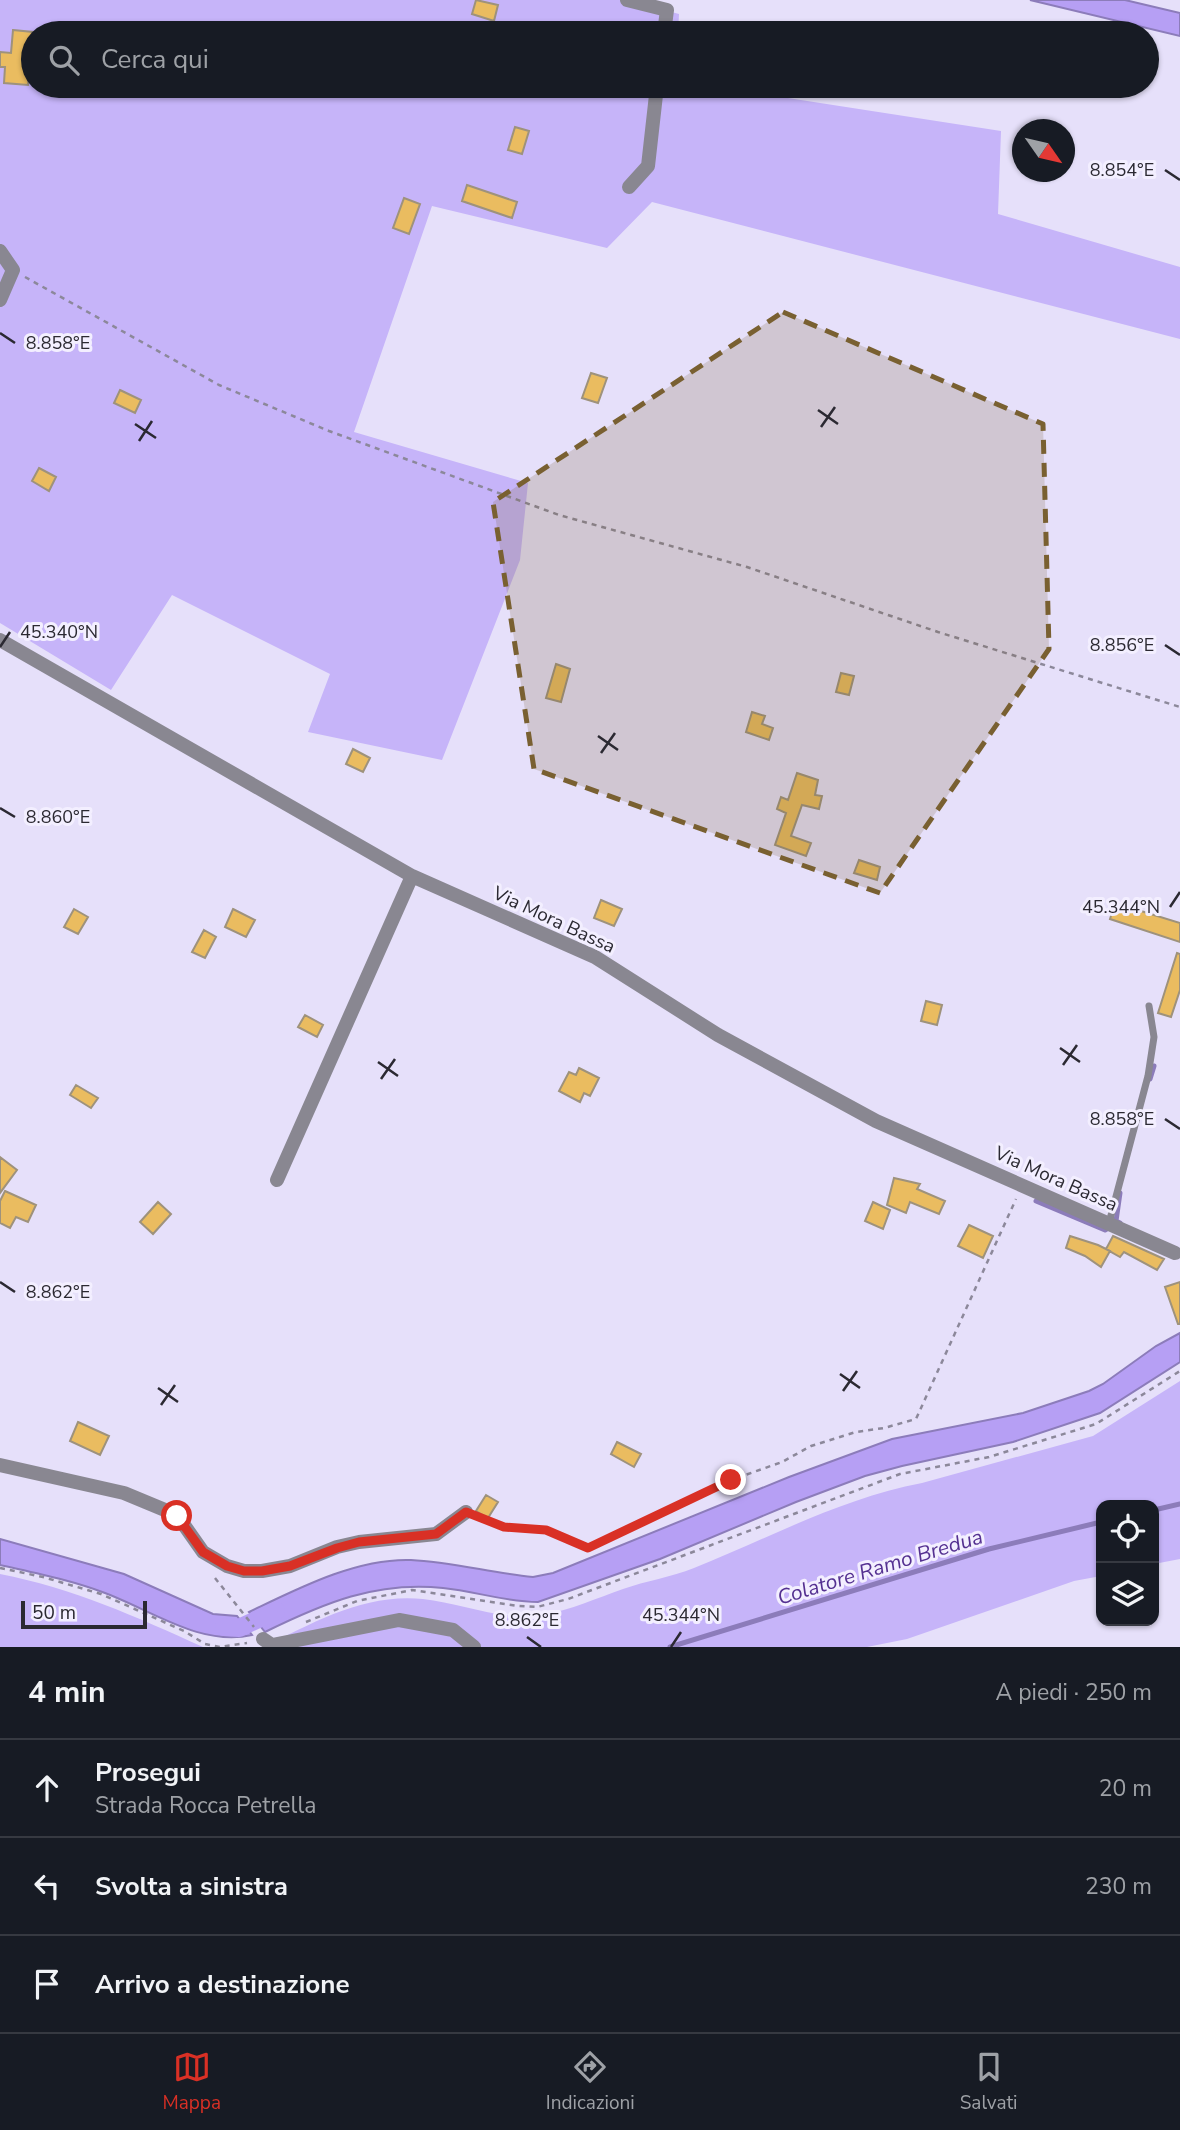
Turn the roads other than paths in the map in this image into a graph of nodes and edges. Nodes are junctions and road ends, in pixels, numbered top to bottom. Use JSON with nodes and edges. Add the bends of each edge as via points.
{"nodes":[{"id":1,"x":627,"y":0,"type":"edge"},
{"id":2,"x":666,"y":21,"type":"edge"},
{"id":3,"x":656,"y":98,"type":"edge"},
{"id":4,"x":629,"y":187,"type":"dead end"},
{"id":5,"x":0,"y":251,"type":"edge"},
{"id":6,"x":0,"y":300,"type":"edge"},
{"id":7,"x":0,"y":640,"type":"edge"},
{"id":8,"x":412,"y":876,"type":"junction"},
{"id":9,"x":1149,"y":1006,"type":"dead end"},
{"id":10,"x":277,"y":1180,"type":"dead end"},
{"id":11,"x":1113,"y":1225,"type":"junction"},
{"id":12,"x":1175,"y":1253,"type":"dead end"},
{"id":13,"x":0,"y":1465,"type":"edge"},
{"id":14,"x":466,"y":1512,"type":"road end"},
{"id":15,"x":261,"y":1637,"type":"road end"},
{"id":16,"x":474,"y":1647,"type":"edge"}],
"edges":[{"from":1,"to":2,"type":"street","via":[[667,10]]},
{"from":3,"to":4,"type":"street","via":[[648,166]]},
{"from":5,"to":6,"type":"street","via":[[13,270]]},
{"from":7,"to":8,"type":"street","name":"Via Mora Bassa"},
{"from":8,"to":10,"type":"street"},
{"from":8,"to":11,"type":"street","name":"Via Mora Bassa","via":[[595,957],[718,1035],[876,1121]]},
{"from":9,"to":11,"type":"lane","via":[[1154,1037],[1149,1076]]},
{"from":11,"to":12,"type":"street","name":"Via Mora Bassa"},
{"from":13,"to":14,"type":"street","via":[[124,1493],[166,1511],[177,1516],[203,1552],[244,1571],[290,1566],[359,1542],[436,1534]]},
{"from":15,"to":16,"type":"street","via":[[272,1645],[399,1620],[453,1630]]}]}
